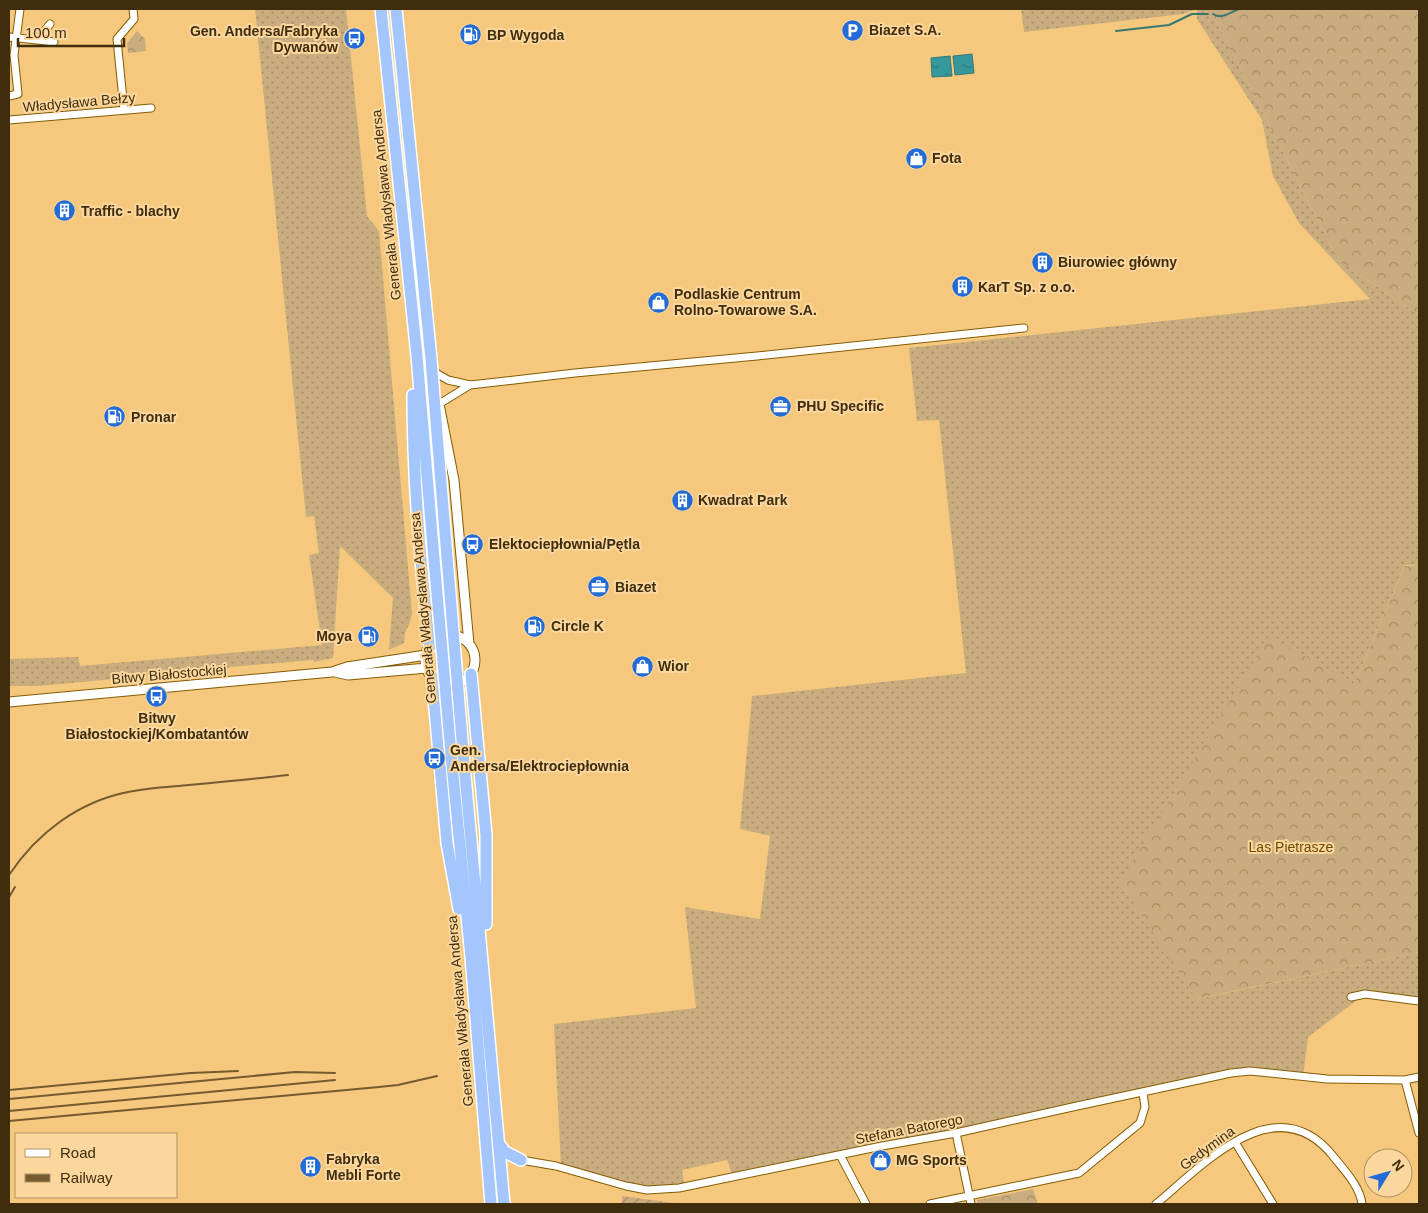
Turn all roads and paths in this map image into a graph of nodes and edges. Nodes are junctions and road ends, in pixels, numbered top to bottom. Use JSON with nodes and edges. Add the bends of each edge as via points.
{"nodes":[{"id":1,"x":20,"y":9,"type":"edge"},
{"id":2,"x":133,"y":9,"type":"edge"},
{"id":3,"x":381,"y":9,"type":"edge"},
{"id":4,"x":396,"y":9,"type":"edge"},
{"id":5,"x":50,"y":24,"type":"dead end"},
{"id":6,"x":13,"y":38,"type":"edge"},
{"id":7,"x":37,"y":40,"type":"junction"},
{"id":8,"x":54,"y":42,"type":"dead end"},
{"id":9,"x":11,"y":55,"type":"edge"},
{"id":10,"x":9,"y":96,"type":"edge"},
{"id":11,"x":151,"y":108,"type":"dead end"},
{"id":12,"x":124,"y":110,"type":"junction"},
{"id":13,"x":9,"y":120,"type":"edge"},
{"id":14,"x":1024,"y":328,"type":"dead end"},
{"id":15,"x":417,"y":356,"type":"junction"},
{"id":16,"x":431,"y":359,"type":"junction"},
{"id":17,"x":436,"y":373,"type":"junction"},
{"id":18,"x":470,"y":385,"type":"junction"},
{"id":19,"x":440,"y":404,"type":"junction"},
{"id":20,"x":469,"y":644,"type":"junction"},
{"id":21,"x":428,"y":651,"type":"junction"},
{"id":22,"x":332,"y":672,"type":"junction"},
{"id":23,"x":429,"y":672,"type":"junction"},
{"id":24,"x":471,"y":674,"type":"junction"},
{"id":25,"x":9,"y":702,"type":"edge"},
{"id":26,"x":476,"y":958,"type":"junction"},
{"id":27,"x":1351,"y":997,"type":"dead end"},
{"id":28,"x":1419,"y":1001,"type":"edge"},
{"id":29,"x":1419,"y":1078,"type":"edge"},
{"id":30,"x":1405,"y":1080,"type":"junction"},
{"id":31,"x":1143,"y":1092,"type":"junction"},
{"id":32,"x":956,"y":1133,"type":"junction"},
{"id":33,"x":1419,"y":1133,"type":"edge"},
{"id":34,"x":1235,"y":1142,"type":"junction"},
{"id":35,"x":499,"y":1144,"type":"junction"},
{"id":36,"x":840,"y":1155,"type":"junction"},
{"id":37,"x":521,"y":1160,"type":"junction"},
{"id":38,"x":502,"y":1177,"type":"junction"},
{"id":39,"x":970,"y":1196,"type":"junction"},
{"id":40,"x":491,"y":1204,"type":"edge"},
{"id":41,"x":504,"y":1204,"type":"edge"},
{"id":42,"x":866,"y":1204,"type":"edge"},
{"id":43,"x":930,"y":1204,"type":"edge"},
{"id":44,"x":971,"y":1204,"type":"edge"},
{"id":45,"x":1156,"y":1204,"type":"edge"},
{"id":46,"x":1272,"y":1204,"type":"edge"},
{"id":47,"x":1362,"y":1204,"type":"edge"}],
"edges":[{"from":1,"to":6,"type":"street"},
{"from":2,"to":12,"type":"street","via":[[134,18],[117,39]]},
{"from":3,"to":15,"type":"highway","name":"Generała Władysława Andersa"},
{"from":4,"to":16,"type":"highway","name":"Generała Władysława Andersa"},
{"from":5,"to":7,"type":"street"},
{"from":6,"to":7,"type":"street"},
{"from":6,"to":9,"type":"street"},
{"from":7,"to":8,"type":"street"},
{"from":9,"to":10,"type":"street","via":[[18,94]]},
{"from":11,"to":12,"type":"street","name":"Władysława Bełzy"},
{"from":12,"to":13,"type":"street","name":"Władysława Bełzy"},
{"from":14,"to":18,"type":"street"},
{"from":15,"to":21,"type":"highway","via":[[414,466]]},
{"from":15,"to":26,"type":"highway","name":"Generała Władysława Andersa","bridge":true,"via":[[452,765]]},
{"from":16,"to":17,"type":"highway"},
{"from":16,"to":26,"type":"highway","name":"Generała Władysława Andersa","bridge":true,"via":[[464,764]]},
{"from":17,"to":18,"type":"street","via":[[448,380]]},
{"from":17,"to":19,"type":"highway"},
{"from":18,"to":19,"type":"street"},
{"from":19,"to":20,"type":"street","via":[[454,480]]},
{"from":20,"to":21,"type":"street","via":[[460,637],[449,636],[438,639]]},
{"from":20,"to":24,"type":"street","via":[[475,659]]},
{"from":21,"to":22,"type":"street","name":"Bitwy Białostockiej"},
{"from":21,"to":23,"type":"street"},
{"from":22,"to":23,"type":"street","name":"Bitwy Białostockiej","via":[[348,675]]},
{"from":22,"to":25,"type":"street","name":"Bitwy Białostockiej"},
{"from":23,"to":24,"type":"street","via":[[442,683],[455,684]]},
{"from":23,"to":26,"type":"highway","via":[[447,843],[464,937]]},
{"from":24,"to":26,"type":"highway","via":[[486,851],[486,934]]},
{"from":26,"to":35,"type":"highway","name":"Generała Władysława Andersa"},
{"from":26,"to":40,"type":"highway","name":"Generała Władysława Andersa"},
{"from":27,"to":28,"type":"street","via":[[1365,994]]},
{"from":29,"to":30,"type":"street","name":"Stefana Batorego"},
{"from":30,"to":31,"type":"street","name":"Stefana Batorego","via":[[1302,1077],[1250,1071]]},
{"from":30,"to":33,"type":"street"},
{"from":31,"to":32,"type":"street","name":"Stefana Batorego"},
{"from":31,"to":39,"type":"street","via":[[1145,1107],[1140,1123],[1079,1173]]},
{"from":32,"to":36,"type":"street","name":"Stefana Batorego"},
{"from":32,"to":39,"type":"street"},
{"from":34,"to":45,"type":"street","name":"Gedymina"},
{"from":34,"to":46,"type":"street"},
{"from":34,"to":47,"type":"street","name":"Gedymina","via":[[1264,1128],[1283,1127],[1305,1133],[1324,1144],[1356,1187]]},
{"from":35,"to":37,"type":"highway","via":[[505,1152]]},
{"from":35,"to":38,"type":"highway","name":"Generała Władysława Andersa"},
{"from":36,"to":37,"type":"street","name":"Stefana Batorego","via":[[663,1190],[626,1186],[556,1166]]},
{"from":36,"to":42,"type":"street"},
{"from":37,"to":38,"type":"highway"},
{"from":38,"to":41,"type":"highway","name":"Generała Władysława Andersa"},
{"from":39,"to":43,"type":"street"},
{"from":39,"to":44,"type":"street"}]}
